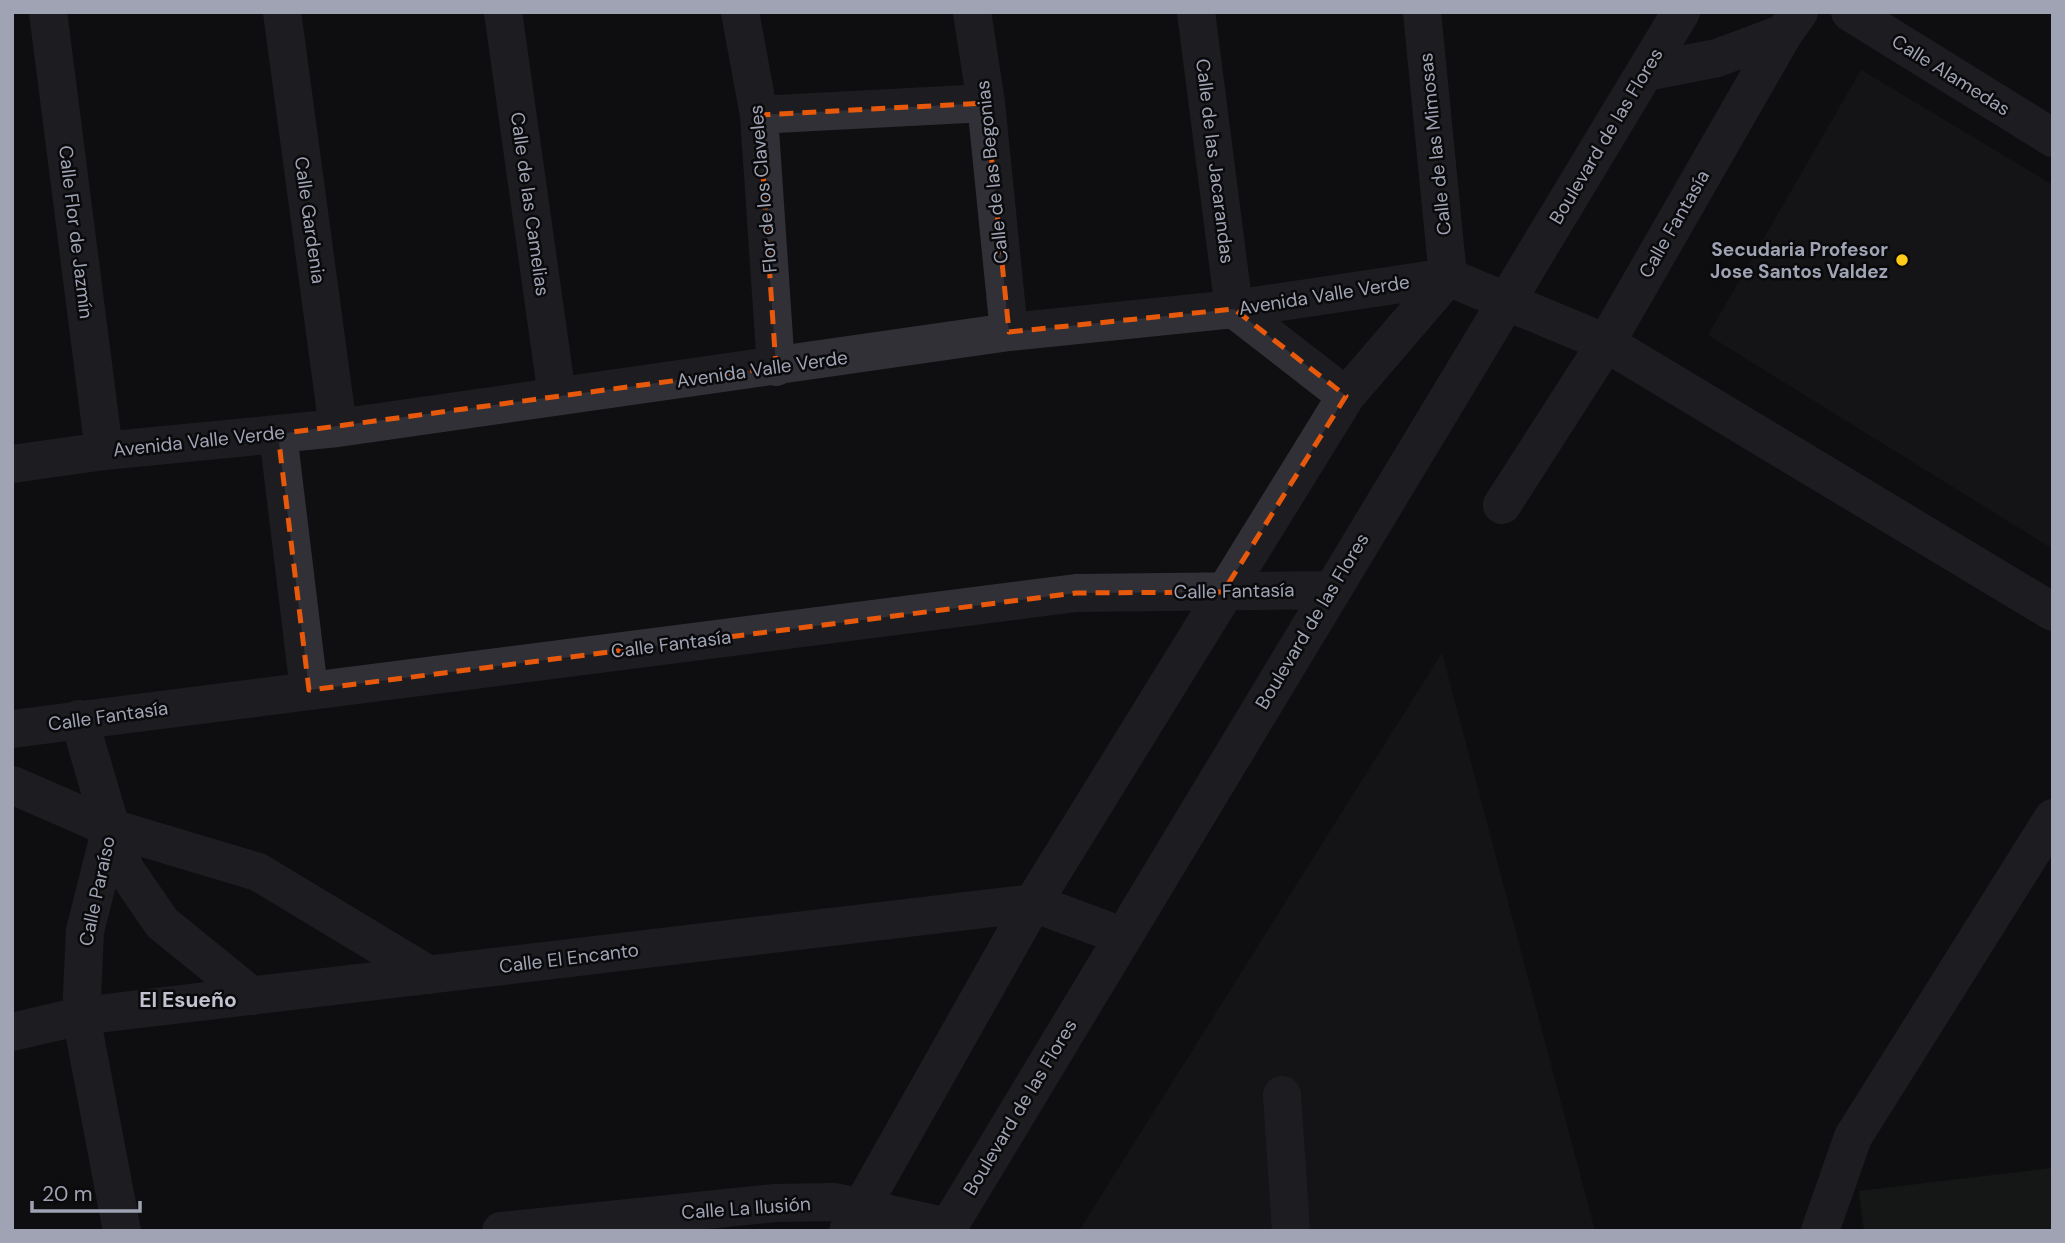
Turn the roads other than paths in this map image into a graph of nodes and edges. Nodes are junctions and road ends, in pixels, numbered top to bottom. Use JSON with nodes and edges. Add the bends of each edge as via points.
{"nodes":[{"id":1,"x":48,"y":12,"type":"edge"},
{"id":2,"x":282,"y":12,"type":"edge"},
{"id":3,"x":503,"y":12,"type":"edge"},
{"id":4,"x":740,"y":12,"type":"edge"},
{"id":5,"x":972,"y":12,"type":"edge"},
{"id":6,"x":1196,"y":12,"type":"edge"},
{"id":7,"x":1422,"y":12,"type":"edge"},
{"id":8,"x":1681,"y":12,"type":"edge"},
{"id":9,"x":1850,"y":12,"type":"edge"},
{"id":10,"x":1791,"y":23,"type":"edge"},
{"id":11,"x":1646,"y":72,"type":"junction"},
{"id":12,"x":986,"y":103,"type":"junction"},
{"id":13,"x":759,"y":115,"type":"junction"},
{"id":14,"x":2053,"y":138,"type":"edge"},
{"id":15,"x":1448,"y":276,"type":"junction"},
{"id":16,"x":1506,"y":300,"type":"junction"},
{"id":17,"x":1234,"y":309,"type":"junction"},
{"id":18,"x":1009,"y":332,"type":"junction"},
{"id":19,"x":1606,"y":343,"type":"junction"},
{"id":20,"x":776,"y":368,"type":"junction"},
{"id":21,"x":557,"y":396,"type":"junction"},
{"id":22,"x":1346,"y":396,"type":"junction"},
{"id":23,"x":338,"y":428,"type":"junction"},
{"id":24,"x":278,"y":434,"type":"junction"},
{"id":25,"x":104,"y":451,"type":"junction"},
{"id":26,"x":12,"y":464,"type":"edge"},
{"id":27,"x":1503,"y":505,"type":"dead end"},
{"id":28,"x":1331,"y":590,"type":"junction"},
{"id":29,"x":1223,"y":592,"type":"junction"},
{"id":30,"x":2053,"y":612,"type":"edge"},
{"id":31,"x":309,"y":690,"type":"junction"},
{"id":32,"x":79,"y":719,"type":"junction"},
{"id":33,"x":12,"y":729,"type":"edge"},
{"id":34,"x":12,"y":785,"type":"edge"},
{"id":35,"x":2053,"y":818,"type":"edge"},
{"id":36,"x":111,"y":828,"type":"junction"},
{"id":37,"x":1033,"y":903,"type":"junction"},
{"id":38,"x":1122,"y":936,"type":"junction"},
{"id":39,"x":429,"y":975,"type":"junction"},
{"id":40,"x":252,"y":996,"type":"junction"},
{"id":41,"x":81,"y":1016,"type":"junction"},
{"id":42,"x":12,"y":1032,"type":"edge"},
{"id":43,"x":1282,"y":1095,"type":"dead end"},
{"id":44,"x":855,"y":1219,"type":"edge"},
{"id":45,"x":947,"y":1229,"type":"edge"},
{"id":46,"x":122,"y":1231,"type":"edge"},
{"id":47,"x":501,"y":1231,"type":"edge"},
{"id":48,"x":1291,"y":1231,"type":"edge"},
{"id":49,"x":1820,"y":1231,"type":"edge"}],
"edges":[{"from":1,"to":25,"type":"street","name":"Calle Flor de Jazmín"},
{"from":2,"to":23,"type":"street","name":"Calle Gardenia"},
{"from":3,"to":21,"type":"street","name":"Calle de las Camelias"},
{"from":4,"to":13,"type":"street","name":"Flor de los Claveles"},
{"from":5,"to":12,"type":"street","name":"Calle de las Begonias"},
{"from":6,"to":17,"type":"street","name":"Calle de las Jacarandas"},
{"from":7,"to":15,"type":"street","name":"Calle de las Mimosas"},
{"from":8,"to":11,"type":"street","name":"Boulevard de las Flores"},
{"from":9,"to":14,"type":"street","name":"Calle Alamedas"},
{"from":10,"to":11,"type":"street","via":[[1717,58]]},
{"from":10,"to":19,"type":"street","name":"Calle Fantasía"},
{"from":11,"to":16,"type":"street","name":"Boulevard de las Flores"},
{"from":12,"to":13,"type":"street"},
{"from":12,"to":18,"type":"street","name":"Calle de las Begonias"},
{"from":13,"to":20,"type":"street","name":"Flor de los Claveles"},
{"from":15,"to":16,"type":"street"},
{"from":15,"to":17,"type":"street","name":"Avenida Valle Verde"},
{"from":15,"to":22,"type":"street"},
{"from":16,"to":19,"type":"street"},
{"from":16,"to":28,"type":"street","name":"Boulevard de las Flores"},
{"from":17,"to":18,"type":"street","name":"Avenida Valle Verde"},
{"from":17,"to":22,"type":"street"},
{"from":18,"to":20,"type":"street","name":"Avenida Valle Verde"},
{"from":19,"to":27,"type":"street","name":"Calle Fantasía"},
{"from":19,"to":30,"type":"street"},
{"from":20,"to":21,"type":"street","name":"Avenida Valle Verde"},
{"from":21,"to":23,"type":"street","name":"Avenida Valle Verde"},
{"from":22,"to":29,"type":"street"},
{"from":23,"to":24,"type":"street","name":"Avenida Valle Verde"},
{"from":24,"to":25,"type":"street","name":"Avenida Valle Verde"},
{"from":24,"to":31,"type":"street"},
{"from":25,"to":26,"type":"street","name":"Avenida Valle Verde"},
{"from":28,"to":29,"type":"street","name":"Calle Fantasía"},
{"from":28,"to":38,"type":"street","name":"Boulevard de las Flores"},
{"from":29,"to":31,"type":"street","name":"Calle Fantasía","via":[[1076,593]]},
{"from":29,"to":37,"type":"street"},
{"from":31,"to":32,"type":"street","name":"Calle Fantasía"},
{"from":32,"to":33,"type":"street","name":"Calle Fantasía"},
{"from":32,"to":36,"type":"street","name":"Calle Paraíso"},
{"from":34,"to":36,"type":"street"},
{"from":35,"to":49,"type":"street","via":[[1853,1137]]},
{"from":36,"to":39,"type":"street","via":[[258,872]]},
{"from":36,"to":40,"type":"street","via":[[125,869],[162,923]]},
{"from":36,"to":41,"type":"street","name":"Calle Paraíso","via":[[85,930]]},
{"from":37,"to":38,"type":"street","name":"Calle El Encanto"},
{"from":37,"to":39,"type":"street","name":"Calle El Encanto"},
{"from":37,"to":44,"type":"street"},
{"from":38,"to":45,"type":"street","name":"Boulevard de las Flores"},
{"from":39,"to":40,"type":"street","name":"Calle El Encanto"},
{"from":40,"to":41,"type":"street","name":"Calle El Encanto"},
{"from":41,"to":42,"type":"street","name":"Calle El Encanto"},
{"from":41,"to":46,"type":"street","name":"Calle Paraíso"},
{"from":43,"to":48,"type":"street"},
{"from":44,"to":45,"type":"street","name":"Calle La Ilusión"},
{"from":44,"to":47,"type":"street","name":"Calle La Ilusión","via":[[835,1202],[776,1203]]}]}
